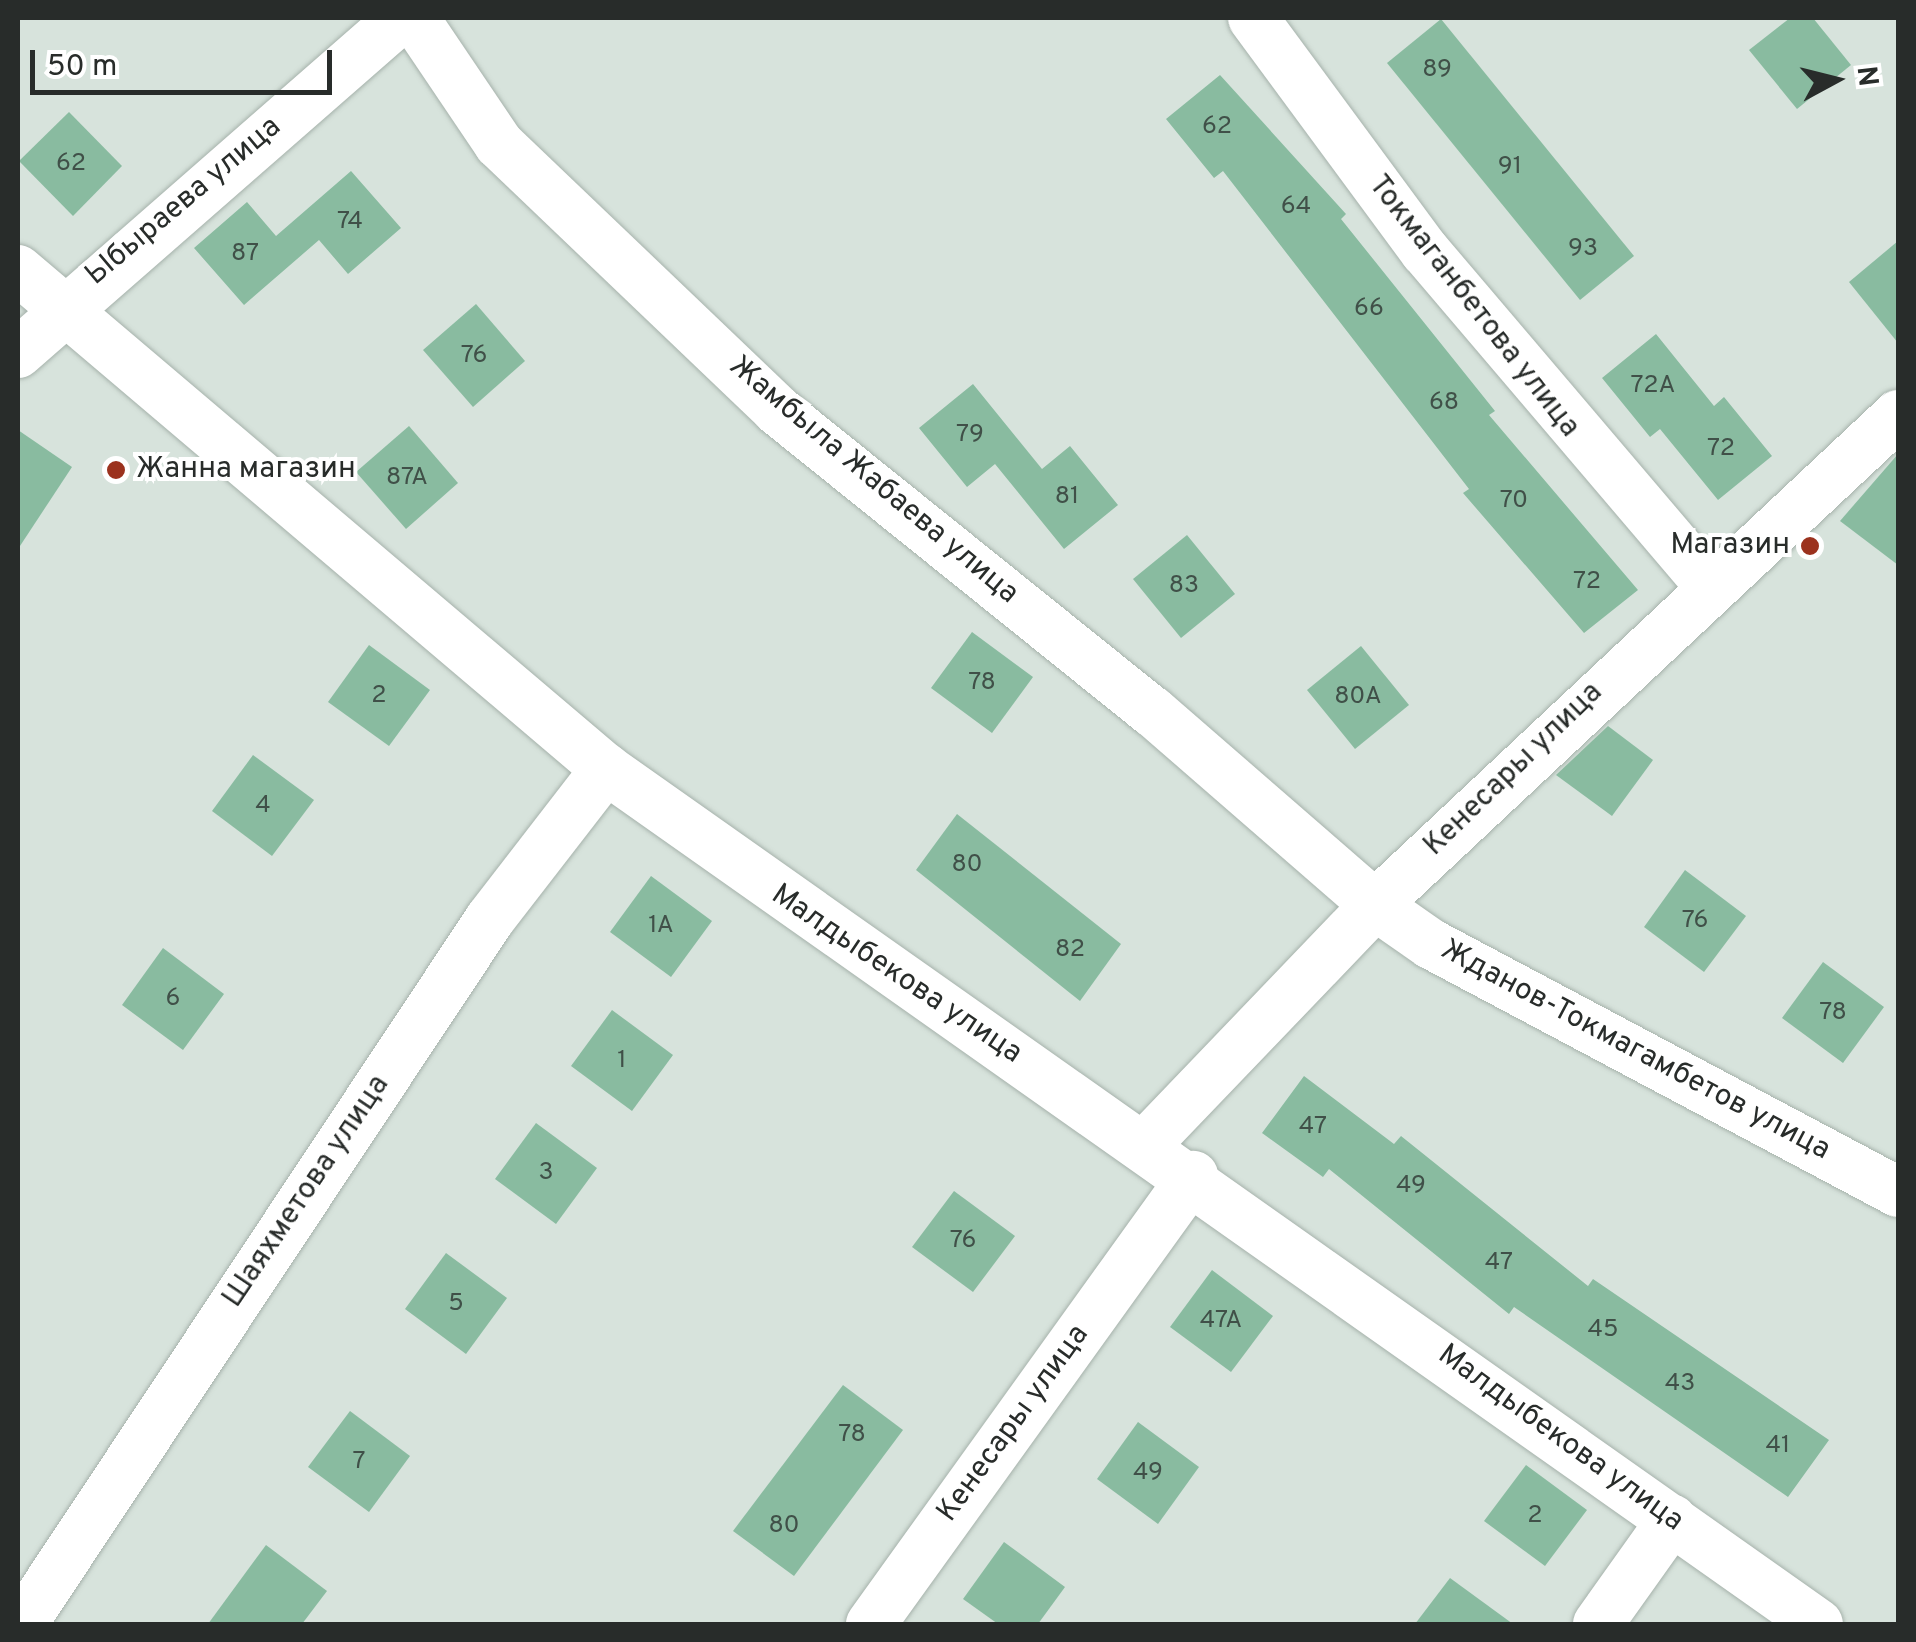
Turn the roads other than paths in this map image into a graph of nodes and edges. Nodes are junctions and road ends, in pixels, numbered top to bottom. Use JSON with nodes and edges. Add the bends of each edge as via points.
{"nodes":[{"id":1,"x":402,"y":18,"type":"edge"},
{"id":2,"x":414,"y":18,"type":"edge"},
{"id":3,"x":1253,"y":18,"type":"edge"},
{"id":4,"x":18,"y":270,"type":"edge"},
{"id":5,"x":59,"y":308,"type":"junction"},
{"id":6,"x":18,"y":353,"type":"edge"},
{"id":7,"x":1891,"y":434,"type":"edge"},
{"id":8,"x":1708,"y":584,"type":"junction"},
{"id":9,"x":606,"y":769,"type":"junction"},
{"id":10,"x":1375,"y":905,"type":"junction"},
{"id":11,"x":1147,"y":1143,"type":"junction"},
{"id":12,"x":1192,"y":1176,"type":"junction"},
{"id":13,"x":1898,"y":1192,"type":"edge"},
{"id":14,"x":1672,"y":1520,"type":"junction"},
{"id":15,"x":22,"y":1624,"type":"edge"},
{"id":16,"x":870,"y":1624,"type":"edge"},
{"id":17,"x":1598,"y":1624,"type":"edge"},
{"id":18,"x":1818,"y":1624,"type":"edge"}],
"edges":[{"from":1,"to":5,"type":"street","name":"Ыбыраева улица"},
{"from":2,"to":10,"type":"street","name":"Жамбыла Жабаева улица","via":[[499,144],[777,410]]},
{"from":3,"to":8,"type":"street","name":"Токмаганбетова улица","via":[[1424,251]]},
{"from":4,"to":5,"type":"street","name":"Малдыбекова улица"},
{"from":5,"to":6,"type":"street","name":"Ыбыраева улица"},
{"from":5,"to":9,"type":"street","name":"Малдыбекова улица"},
{"from":7,"to":8,"type":"street","name":"Кенесары улица"},
{"from":8,"to":10,"type":"street","name":"Кенесары улица"},
{"from":9,"to":11,"type":"street","name":"Малдыбекова улица","via":[[870,963]]},
{"from":9,"to":15,"type":"street","name":"Шаяхметова улица","via":[[490,919]]},
{"from":10,"to":11,"type":"street","name":"Кенесары улица"},
{"from":10,"to":13,"type":"street","name":"Жданов-Токмагамбетов улица","via":[[1431,944]]},
{"from":11,"to":12,"type":"street","name":"Малдыбекова улица"},
{"from":12,"to":14,"type":"street","name":"Малдыбекова улица"},
{"from":12,"to":16,"type":"street","name":"Кенесары улица"},
{"from":14,"to":17,"type":"street"},
{"from":14,"to":18,"type":"street","name":"Малдыбекова улица"}]}
